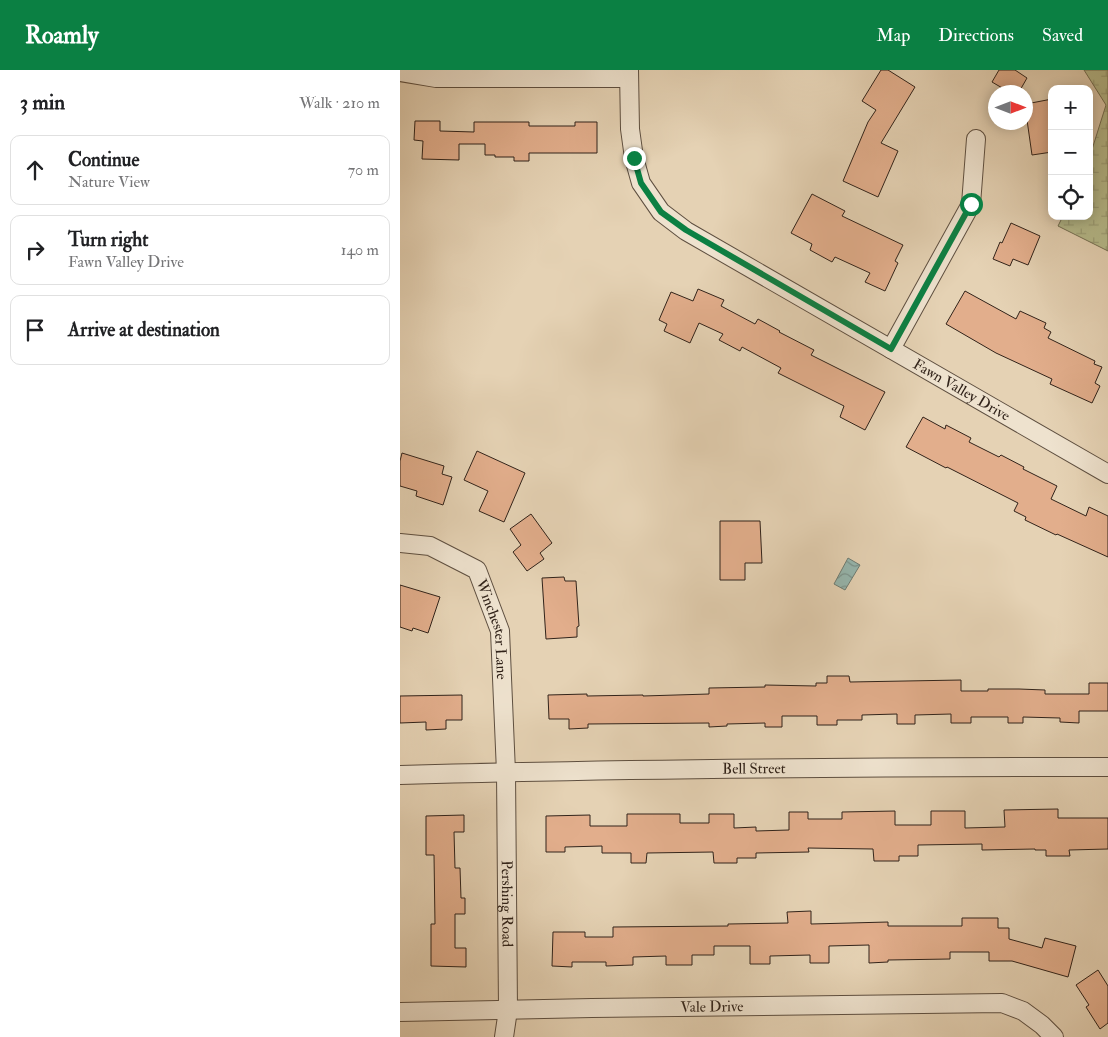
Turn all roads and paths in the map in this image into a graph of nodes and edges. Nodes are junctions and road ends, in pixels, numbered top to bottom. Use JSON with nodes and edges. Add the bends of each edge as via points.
{"nodes":[{"id":1,"x":400,"y":72,"type":"edge"},
{"id":2,"x":629,"y":74,"type":"edge"},
{"id":3,"x":976,"y":139,"type":"dead end"},
{"id":4,"x":891,"y":349,"type":"junction"},
{"id":5,"x":1108,"y":474,"type":"edge"},
{"id":6,"x":400,"y":543,"type":"edge"},
{"id":7,"x":1108,"y":767,"type":"edge"},
{"id":8,"x":506,"y":772,"type":"junction"},
{"id":9,"x":400,"y":775,"type":"edge"},
{"id":10,"x":508,"y":1010,"type":"junction"},
{"id":11,"x":400,"y":1012,"type":"edge"},
{"id":12,"x":504,"y":1037,"type":"edge"},
{"id":13,"x":1054,"y":1037,"type":"edge"}],
"edges":[{"from":1,"to":2,"type":"street","via":[[436,78]]},
{"from":2,"to":4,"type":"street","name":"Fawn Valley Drive","via":[[634,158],[641,183],[661,212],[686,230]]},
{"from":3,"to":4,"type":"street","via":[[971,204]]},
{"from":4,"to":5,"type":"street","name":"Fawn Valley Drive"},
{"from":6,"to":8,"type":"street","name":"Winchester Lane","via":[[430,546],[477,570],[500,632]]},
{"from":7,"to":8,"type":"street","name":"Bell Street"},
{"from":8,"to":9,"type":"street","name":"Bell Street"},
{"from":8,"to":10,"type":"street","name":"Pershing Road"},
{"from":10,"to":11,"type":"street","name":"Vale Drive"},
{"from":10,"to":12,"type":"street","name":"Pershing Road"},
{"from":10,"to":13,"type":"street","name":"Vale Drive","via":[[1002,1003],[1023,1011]]}]}
